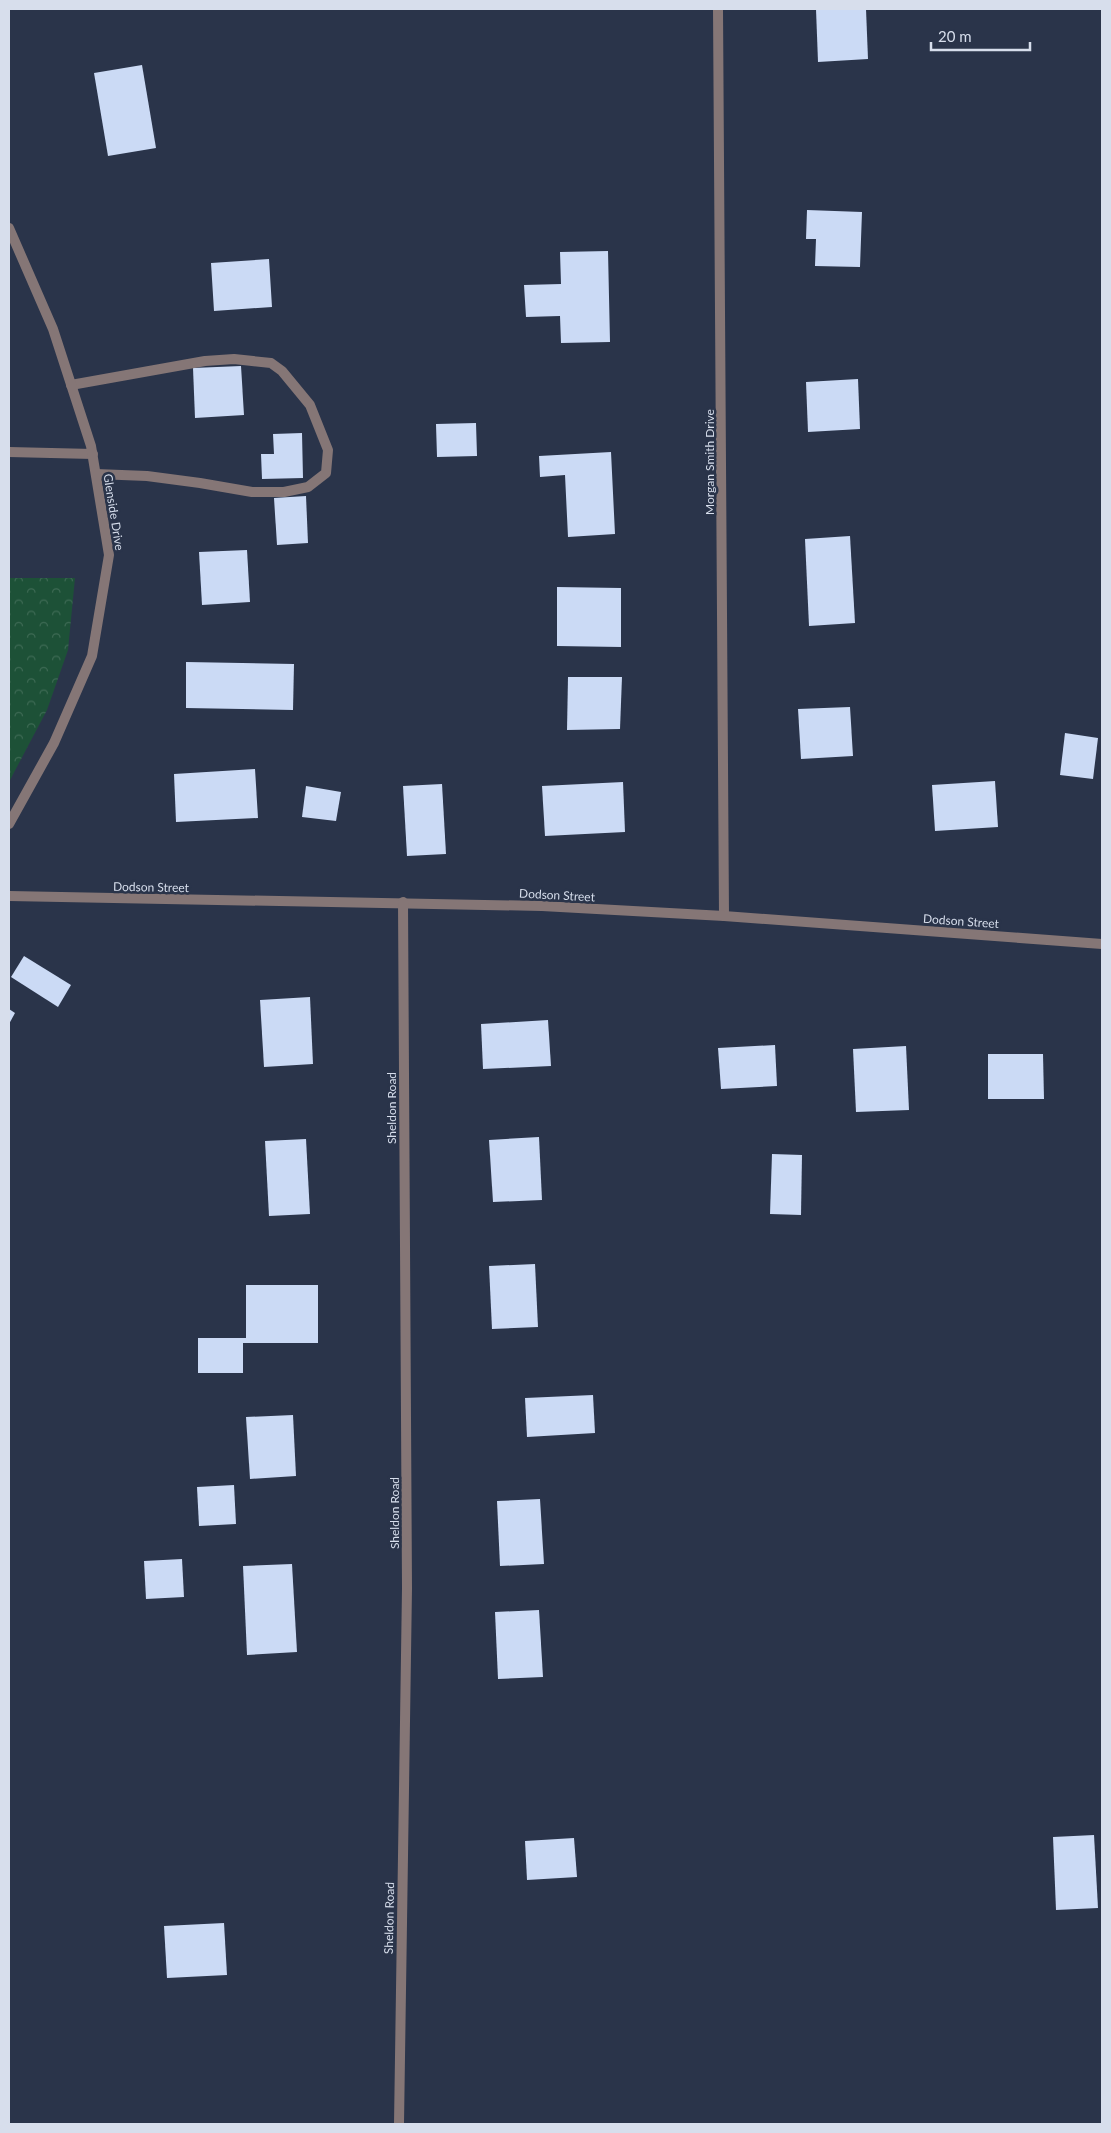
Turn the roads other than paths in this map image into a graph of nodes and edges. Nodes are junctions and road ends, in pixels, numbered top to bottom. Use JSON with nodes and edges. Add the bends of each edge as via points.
{"nodes":[{"id":1,"x":718,"y":9,"type":"edge"},
{"id":2,"x":9,"y":228,"type":"edge"},
{"id":3,"x":72,"y":385,"type":"junction"},
{"id":4,"x":9,"y":452,"type":"edge"},
{"id":5,"x":93,"y":454,"type":"junction"},
{"id":6,"x":96,"y":474,"type":"junction"},
{"id":7,"x":9,"y":824,"type":"edge"},
{"id":8,"x":9,"y":896,"type":"edge"},
{"id":9,"x":403,"y":902,"type":"junction"},
{"id":10,"x":724,"y":916,"type":"junction"},
{"id":11,"x":1102,"y":944,"type":"edge"},
{"id":12,"x":399,"y":2124,"type":"edge"}],
"edges":[{"from":1,"to":10,"type":"street","name":"Morgan Smith Drive"},
{"from":2,"to":3,"type":"street","name":"Glenside Drive","via":[[53,329]]},
{"from":3,"to":5,"type":"street","name":"Glenside Drive"},
{"from":3,"to":6,"type":"street","via":[[205,361],[234,359],[271,363],[282,371],[310,405],[328,450],[326,473],[308,487],[284,492],[252,492],[147,476]]},
{"from":4,"to":5,"type":"street"},
{"from":5,"to":6,"type":"street","name":"Glenside Drive"},
{"from":6,"to":7,"type":"street","name":"Glenside Drive","via":[[109,555],[92,656],[54,743]]},
{"from":8,"to":9,"type":"street","name":"Dodson Street"},
{"from":9,"to":10,"type":"street","name":"Dodson Street"},
{"from":9,"to":12,"type":"street","name":"Sheldon Road","via":[[406,1588]]},
{"from":10,"to":11,"type":"street","name":"Dodson Street"}]}
